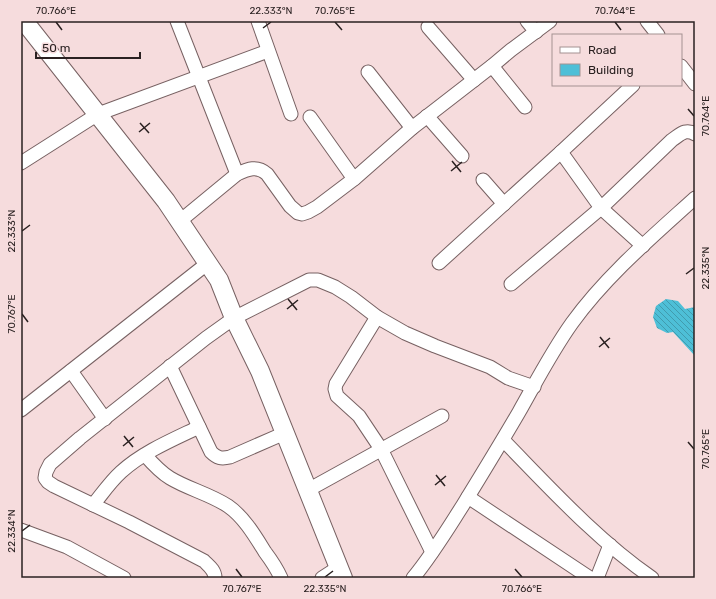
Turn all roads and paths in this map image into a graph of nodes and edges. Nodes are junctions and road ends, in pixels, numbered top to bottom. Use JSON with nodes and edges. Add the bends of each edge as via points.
{"nodes":[{"id":1,"x":24,"y":21,"type":"edge"},
{"id":2,"x":177,"y":21,"type":"edge"},
{"id":3,"x":258,"y":21,"type":"edge"},
{"id":4,"x":527,"y":21,"type":"edge"},
{"id":5,"x":550,"y":21,"type":"edge"},
{"id":6,"x":648,"y":21,"type":"edge"},
{"id":7,"x":428,"y":27,"type":"dead end"},
{"id":8,"x":536,"y":32,"type":"junction"},
{"id":9,"x":657,"y":34,"type":"edge"},
{"id":10,"x":268,"y":52,"type":"junction"},
{"id":11,"x":492,"y":66,"type":"junction"},
{"id":12,"x":682,"y":67,"type":"edge"},
{"id":13,"x":368,"y":72,"type":"dead end"},
{"id":14,"x":200,"y":77,"type":"junction"},
{"id":15,"x":474,"y":80,"type":"junction"},
{"id":16,"x":695,"y":84,"type":"edge"},
{"id":17,"x":632,"y":86,"type":"edge"},
{"id":18,"x":525,"y":107,"type":"dead end"},
{"id":19,"x":98,"y":114,"type":"junction"},
{"id":20,"x":291,"y":114,"type":"dead end"},
{"id":21,"x":427,"y":116,"type":"junction"},
{"id":22,"x":310,"y":117,"type":"dead end"},
{"id":23,"x":412,"y":128,"type":"junction"},
{"id":24,"x":695,"y":134,"type":"edge"},
{"id":25,"x":561,"y":152,"type":"junction"},
{"id":26,"x":462,"y":156,"type":"dead end"},
{"id":27,"x":21,"y":163,"type":"edge"},
{"id":28,"x":237,"y":174,"type":"junction"},
{"id":29,"x":354,"y":179,"type":"junction"},
{"id":30,"x":483,"y":180,"type":"dead end"},
{"id":31,"x":695,"y":198,"type":"edge"},
{"id":32,"x":504,"y":204,"type":"junction"},
{"id":33,"x":601,"y":208,"type":"junction"},
{"id":34,"x":180,"y":220,"type":"junction"},
{"id":35,"x":643,"y":246,"type":"junction"},
{"id":36,"x":208,"y":263,"type":"junction"},
{"id":37,"x":439,"y":263,"type":"dead end"},
{"id":38,"x":511,"y":284,"type":"dead end"},
{"id":39,"x":377,"y":317,"type":"junction"},
{"id":40,"x":234,"y":318,"type":"junction"},
{"id":41,"x":170,"y":366,"type":"junction"},
{"id":42,"x":71,"y":371,"type":"junction"},
{"id":43,"x":534,"y":387,"type":"junction"},
{"id":44,"x":21,"y":410,"type":"edge"},
{"id":45,"x":442,"y":416,"type":"dead end"},
{"id":46,"x":105,"y":419,"type":"junction"},
{"id":47,"x":199,"y":427,"type":"junction"},
{"id":48,"x":285,"y":432,"type":"junction"},
{"id":49,"x":503,"y":440,"type":"junction"},
{"id":50,"x":381,"y":449,"type":"junction"},
{"id":51,"x":145,"y":455,"type":"junction"},
{"id":52,"x":308,"y":490,"type":"junction"},
{"id":53,"x":468,"y":497,"type":"junction"},
{"id":54,"x":93,"y":505,"type":"junction"},
{"id":55,"x":21,"y":530,"type":"edge"},
{"id":56,"x":610,"y":545,"type":"junction"},
{"id":57,"x":432,"y":552,"type":"junction"},
{"id":58,"x":341,"y":573,"type":"edge"},
{"id":59,"x":124,"y":578,"type":"edge"},
{"id":60,"x":215,"y":578,"type":"edge"},
{"id":61,"x":281,"y":578,"type":"edge"},
{"id":62,"x":322,"y":578,"type":"edge"},
{"id":63,"x":414,"y":578,"type":"edge"},
{"id":64,"x":590,"y":578,"type":"edge"},
{"id":65,"x":598,"y":578,"type":"edge"},
{"id":66,"x":652,"y":578,"type":"edge"}],
"edges":[{"from":1,"to":19,"type":"street"},
{"from":2,"to":14,"type":"street"},
{"from":3,"to":10,"type":"street"},
{"from":4,"to":8,"type":"street"},
{"from":5,"to":8,"type":"street"},
{"from":6,"to":9,"type":"street"},
{"from":7,"to":15,"type":"street"},
{"from":8,"to":11,"type":"street"},
{"from":10,"to":14,"type":"street"},
{"from":10,"to":20,"type":"street"},
{"from":11,"to":15,"type":"street"},
{"from":11,"to":18,"type":"street"},
{"from":12,"to":16,"type":"street"},
{"from":13,"to":23,"type":"street"},
{"from":14,"to":19,"type":"street"},
{"from":14,"to":28,"type":"street"},
{"from":15,"to":21,"type":"street"},
{"from":17,"to":25,"type":"street"},
{"from":19,"to":27,"type":"street"},
{"from":19,"to":34,"type":"street"},
{"from":21,"to":23,"type":"street"},
{"from":21,"to":26,"type":"street"},
{"from":22,"to":29,"type":"street"},
{"from":23,"to":29,"type":"street"},
{"from":24,"to":33,"type":"street","via":[[685,131],[672,140]]},
{"from":25,"to":32,"type":"street"},
{"from":25,"to":33,"type":"street"},
{"from":28,"to":29,"type":"street","via":[[258,168],[262,170],[290,206],[302,214],[317,207]]},
{"from":28,"to":34,"type":"street"},
{"from":30,"to":32,"type":"street"},
{"from":31,"to":35,"type":"street"},
{"from":32,"to":37,"type":"street"},
{"from":33,"to":35,"type":"street"},
{"from":33,"to":38,"type":"street"},
{"from":34,"to":36,"type":"street"},
{"from":35,"to":43,"type":"street","via":[[604,284],[572,323]]},
{"from":36,"to":40,"type":"street","via":[[219,280]]},
{"from":36,"to":42,"type":"street"},
{"from":39,"to":40,"type":"street","via":[[335,287],[318,280],[310,280]]},
{"from":39,"to":43,"type":"street","via":[[420,340]]},
{"from":39,"to":50,"type":"street","via":[[335,389],[337,396],[359,416]]},
{"from":40,"to":41,"type":"street"},
{"from":40,"to":48,"type":"street","via":[[260,370]]},
{"from":41,"to":46,"type":"street"},
{"from":41,"to":47,"type":"street"},
{"from":42,"to":44,"type":"street"},
{"from":42,"to":46,"type":"street"},
{"from":43,"to":49,"type":"street"},
{"from":45,"to":50,"type":"street"},
{"from":46,"to":54,"type":"street","via":[[50,464],[45,478],[54,486]]},
{"from":47,"to":48,"type":"street","via":[[211,452],[224,459]]},
{"from":47,"to":51,"type":"street"},
{"from":48,"to":52,"type":"street"},
{"from":49,"to":53,"type":"street"},
{"from":49,"to":56,"type":"street","via":[[552,491]]},
{"from":50,"to":52,"type":"street"},
{"from":50,"to":57,"type":"street"},
{"from":51,"to":54,"type":"street","via":[[122,471]]},
{"from":51,"to":61,"type":"street","via":[[169,478],[217,500],[236,513],[256,538]]},
{"from":52,"to":58,"type":"street"},
{"from":53,"to":57,"type":"street"},
{"from":53,"to":64,"type":"street"},
{"from":54,"to":60,"type":"street","via":[[204,561],[210,566]]},
{"from":55,"to":59,"type":"street","via":[[67,547]]},
{"from":56,"to":65,"type":"street"},
{"from":56,"to":66,"type":"street"},
{"from":57,"to":63,"type":"street"},
{"from":58,"to":62,"type":"street"}]}
